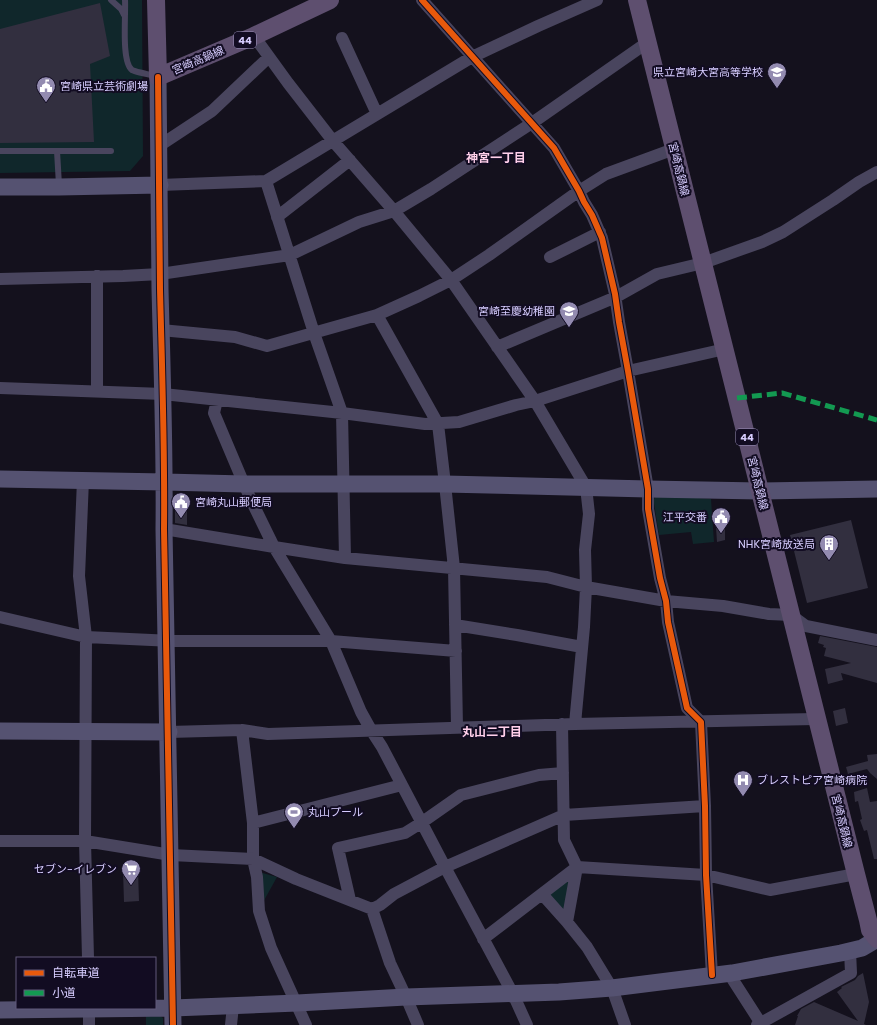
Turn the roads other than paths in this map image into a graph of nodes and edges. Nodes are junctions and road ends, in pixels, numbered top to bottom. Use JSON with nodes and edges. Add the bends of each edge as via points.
{"nodes":[{"id":1,"x":111,"y":0,"type":"edge"},
{"id":2,"x":125,"y":0,"type":"edge"},
{"id":3,"x":156,"y":0,"type":"edge"},
{"id":4,"x":422,"y":0,"type":"edge"},
{"id":5,"x":597,"y":0,"type":"edge"},
{"id":6,"x":637,"y":0,"type":"edge"},
{"id":7,"x":326,"y":1,"type":"edge"},
{"id":8,"x":125,"y":18,"type":"junction"},
{"id":9,"x":254,"y":36,"type":"junction"},
{"id":10,"x":342,"y":38,"type":"dead end"},
{"id":11,"x":648,"y":42,"type":"junction"},
{"id":12,"x":269,"y":56,"type":"junction"},
{"id":13,"x":472,"y":57,"type":"junction"},
{"id":14,"x":158,"y":77,"type":"junction"},
{"id":15,"x":377,"y":114,"type":"junction"},
{"id":16,"x":532,"y":123,"type":"junction"},
{"id":17,"x":333,"y":141,"type":"junction"},
{"id":18,"x":159,"y":146,"type":"junction"},
{"id":19,"x":674,"y":149,"type":"junction"},
{"id":20,"x":0,"y":151,"type":"edge"},
{"id":21,"x":57,"y":151,"type":"junction"},
{"id":22,"x":111,"y":151,"type":"dead end"},
{"id":23,"x":350,"y":160,"type":"junction"},
{"id":24,"x":877,"y":172,"type":"edge"},
{"id":25,"x":266,"y":181,"type":"junction"},
{"id":26,"x":160,"y":185,"type":"junction"},
{"id":27,"x":0,"y":187,"type":"edge"},
{"id":28,"x":59,"y":187,"type":"junction"},
{"id":29,"x":579,"y":190,"type":"junction"},
{"id":30,"x":394,"y":211,"type":"junction"},
{"id":31,"x":277,"y":217,"type":"junction"},
{"id":32,"x":600,"y":232,"type":"junction"},
{"id":33,"x":290,"y":255,"type":"junction"},
{"id":34,"x":550,"y":257,"type":"dead end"},
{"id":35,"x":703,"y":263,"type":"junction"},
{"id":36,"x":160,"y":274,"type":"junction"},
{"id":37,"x":97,"y":276,"type":"junction"},
{"id":38,"x":0,"y":279,"type":"edge"},
{"id":39,"x":451,"y":280,"type":"junction"},
{"id":40,"x":616,"y":297,"type":"junction"},
{"id":41,"x":377,"y":315,"type":"junction"},
{"id":42,"x":161,"y":330,"type":"junction"},
{"id":43,"x":314,"y":333,"type":"junction"},
{"id":44,"x":497,"y":347,"type":"junction"},
{"id":45,"x":725,"y":349,"type":"junction"},
{"id":46,"x":628,"y":371,"type":"junction"},
{"id":47,"x":0,"y":388,"type":"edge"},
{"id":48,"x":97,"y":391,"type":"junction"},
{"id":49,"x":163,"y":394,"type":"junction"},
{"id":50,"x":217,"y":400,"type":"junction"},
{"id":51,"x":535,"y":401,"type":"junction"},
{"id":52,"x":342,"y":414,"type":"junction"},
{"id":53,"x":438,"y":424,"type":"junction"},
{"id":54,"x":0,"y":480,"type":"edge"},
{"id":55,"x":83,"y":480,"type":"junction"},
{"id":56,"x":165,"y":482,"type":"junction"},
{"id":57,"x":244,"y":484,"type":"junction"},
{"id":58,"x":445,"y":484,"type":"junction"},
{"id":59,"x":344,"y":485,"type":"junction"},
{"id":60,"x":586,"y":487,"type":"junction"},
{"id":61,"x":648,"y":489,"type":"junction"},
{"id":62,"x":877,"y":489,"type":"edge"},
{"id":63,"x":760,"y":491,"type":"junction"},
{"id":64,"x":164,"y":529,"type":"junction"},
{"id":65,"x":274,"y":547,"type":"junction"},
{"id":66,"x":345,"y":558,"type":"junction"},
{"id":67,"x":454,"y":568,"type":"junction"},
{"id":68,"x":586,"y":587,"type":"junction"},
{"id":69,"x":666,"y":601,"type":"junction"},
{"id":70,"x":791,"y":615,"type":"junction"},
{"id":71,"x":0,"y":617,"type":"edge"},
{"id":72,"x":455,"y":625,"type":"junction"},
{"id":73,"x":86,"y":637,"type":"junction"},
{"id":74,"x":166,"y":640,"type":"junction"},
{"id":75,"x":877,"y":640,"type":"edge"},
{"id":76,"x":331,"y":641,"type":"junction"},
{"id":77,"x":582,"y":647,"type":"junction"},
{"id":78,"x":456,"y":651,"type":"junction"},
{"id":79,"x":816,"y":719,"type":"junction"},
{"id":80,"x":701,"y":722,"type":"junction"},
{"id":81,"x":562,"y":724,"type":"junction"},
{"id":82,"x":575,"y":724,"type":"junction"},
{"id":83,"x":457,"y":727,"type":"junction"},
{"id":84,"x":242,"y":730,"type":"junction"},
{"id":85,"x":371,"y":730,"type":"junction"},
{"id":86,"x":0,"y":731,"type":"edge"},
{"id":87,"x":86,"y":732,"type":"junction"},
{"id":88,"x":168,"y":732,"type":"junction"},
{"id":89,"x":563,"y":773,"type":"junction"},
{"id":90,"x":402,"y":785,"type":"junction"},
{"id":91,"x":705,"y":806,"type":"junction"},
{"id":92,"x":564,"y":816,"type":"junction"},
{"id":93,"x":253,"y":823,"type":"junction"},
{"id":94,"x":422,"y":823,"type":"junction"},
{"id":95,"x":0,"y":841,"type":"edge"},
{"id":96,"x":85,"y":841,"type":"junction"},
{"id":97,"x":171,"y":855,"type":"junction"},
{"id":98,"x":252,"y":859,"type":"junction"},
{"id":99,"x":444,"y":867,"type":"junction"},
{"id":100,"x":577,"y":867,"type":"junction"},
{"id":101,"x":856,"y":874,"type":"junction"},
{"id":102,"x":706,"y":875,"type":"junction"},
{"id":103,"x":542,"y":894,"type":"junction"},
{"id":104,"x":350,"y":900,"type":"junction"},
{"id":105,"x":372,"y":909,"type":"junction"},
{"id":106,"x":874,"y":919,"type":"edge"},
{"id":107,"x":567,"y":922,"type":"junction"},
{"id":108,"x":483,"y":938,"type":"junction"},
{"id":109,"x":877,"y":939,"type":"edge"},
{"id":110,"x":850,"y":951,"type":"junction"},
{"id":111,"x":88,"y":957,"type":"edge"},
{"id":112,"x":732,"y":972,"type":"junction"},
{"id":113,"x":712,"y":974,"type":"junction"},
{"id":114,"x":612,"y":988,"type":"junction"},
{"id":115,"x":513,"y":994,"type":"junction"},
{"id":116,"x":406,"y":997,"type":"junction"},
{"id":117,"x":297,"y":1003,"type":"junction"},
{"id":118,"x":233,"y":1006,"type":"junction"},
{"id":119,"x":173,"y":1008,"type":"junction"},
{"id":120,"x":0,"y":1010,"type":"edge"},
{"id":121,"x":89,"y":1014,"type":"edge"},
{"id":122,"x":759,"y":1024,"type":"edge"},
{"id":123,"x":173,"y":1025,"type":"edge"},
{"id":124,"x":231,"y":1025,"type":"edge"},
{"id":125,"x":306,"y":1025,"type":"edge"},
{"id":126,"x":418,"y":1025,"type":"edge"},
{"id":127,"x":527,"y":1025,"type":"edge"},
{"id":128,"x":625,"y":1025,"type":"edge"}],
"edges":[{"from":1,"to":8,"type":"lane","via":[[122,9]]},
{"from":2,"to":8,"type":"lane"},
{"from":3,"to":14,"type":"main road","name":"宮崎高鍋線"},
{"from":4,"to":13,"type":"street"},
{"from":5,"to":13,"type":"street"},
{"from":6,"to":11,"type":"main road","name":"宮崎高鍋線","number":"44"},
{"from":7,"to":9,"type":"main road","name":"宮崎高鍋線","number":"44"},
{"from":8,"to":14,"type":"lane","via":[[128,65],[132,70]]},
{"from":9,"to":12,"type":"street"},
{"from":9,"to":14,"type":"main road","name":"宮崎高鍋線","number":"44"},
{"from":10,"to":15,"type":"street"},
{"from":11,"to":16,"type":"street"},
{"from":11,"to":19,"type":"main road","name":"宮崎高鍋線","number":"44"},
{"from":12,"to":17,"type":"street"},
{"from":12,"to":18,"type":"street","via":[[212,111]]},
{"from":13,"to":15,"type":"street"},
{"from":13,"to":16,"type":"street"},
{"from":14,"to":18,"type":"street"},
{"from":15,"to":17,"type":"street"},
{"from":16,"to":29,"type":"street","via":[[554,148]]},
{"from":16,"to":30,"type":"street"},
{"from":17,"to":23,"type":"street"},
{"from":17,"to":25,"type":"street"},
{"from":18,"to":26,"type":"street"},
{"from":19,"to":29,"type":"street","via":[[606,174]]},
{"from":19,"to":35,"type":"main road","name":"宮崎高鍋線","number":"44"},
{"from":20,"to":21,"type":"lane"},
{"from":21,"to":22,"type":"lane"},
{"from":21,"to":28,"type":"lane"},
{"from":23,"to":30,"type":"street"},
{"from":23,"to":31,"type":"street"},
{"from":24,"to":35,"type":"street","via":[[783,232]]},
{"from":25,"to":26,"type":"street"},
{"from":25,"to":31,"type":"street"},
{"from":26,"to":28,"type":"street"},
{"from":26,"to":36,"type":"street"},
{"from":27,"to":28,"type":"street"},
{"from":29,"to":32,"type":"street"},
{"from":29,"to":39,"type":"street"},
{"from":30,"to":33,"type":"street","via":[[359,222]]},
{"from":30,"to":39,"type":"street"},
{"from":31,"to":33,"type":"street"},
{"from":32,"to":34,"type":"street"},
{"from":32,"to":40,"type":"street"},
{"from":33,"to":36,"type":"street"},
{"from":33,"to":43,"type":"street"},
{"from":35,"to":40,"type":"street","via":[[657,274]]},
{"from":35,"to":45,"type":"main road","name":"宮崎高鍋線","number":"44"},
{"from":36,"to":37,"type":"street"},
{"from":36,"to":42,"type":"street"},
{"from":37,"to":38,"type":"street"},
{"from":37,"to":48,"type":"street"},
{"from":39,"to":41,"type":"street"},
{"from":39,"to":44,"type":"street"},
{"from":40,"to":44,"type":"street"},
{"from":40,"to":46,"type":"street"},
{"from":41,"to":43,"type":"street"},
{"from":41,"to":53,"type":"street"},
{"from":42,"to":43,"type":"street","via":[[235,337],[268,346]]},
{"from":42,"to":49,"type":"street"},
{"from":43,"to":52,"type":"street"},
{"from":44,"to":51,"type":"street"},
{"from":45,"to":46,"type":"street"},
{"from":45,"to":63,"type":"main road","name":"宮崎高鍋線","number":"44"},
{"from":46,"to":51,"type":"street"},
{"from":46,"to":61,"type":"street"},
{"from":47,"to":48,"type":"street"},
{"from":48,"to":49,"type":"street"},
{"from":49,"to":50,"type":"street"},
{"from":49,"to":56,"type":"street"},
{"from":50,"to":52,"type":"street"},
{"from":50,"to":57,"type":"street","via":[[214,413]]},
{"from":51,"to":53,"type":"street","via":[[459,422]]},
{"from":51,"to":60,"type":"street"},
{"from":52,"to":53,"type":"street"},
{"from":52,"to":59,"type":"street"},
{"from":53,"to":58,"type":"street"},
{"from":54,"to":55,"type":"street"},
{"from":55,"to":56,"type":"street"},
{"from":55,"to":73,"type":"street","via":[[79,576]]},
{"from":56,"to":57,"type":"street"},
{"from":56,"to":64,"type":"street"},
{"from":57,"to":59,"type":"street"},
{"from":57,"to":65,"type":"street"},
{"from":58,"to":59,"type":"street"},
{"from":58,"to":60,"type":"street"},
{"from":58,"to":67,"type":"street"},
{"from":59,"to":66,"type":"street"},
{"from":60,"to":61,"type":"street"},
{"from":60,"to":68,"type":"street","via":[[589,514],[585,550]]},
{"from":61,"to":63,"type":"street"},
{"from":61,"to":69,"type":"street","via":[[648,509]]},
{"from":62,"to":63,"type":"street"},
{"from":63,"to":70,"type":"main road","name":"宮崎高鍋線","number":"44"},
{"from":64,"to":65,"type":"street"},
{"from":64,"to":74,"type":"street"},
{"from":65,"to":66,"type":"street"},
{"from":65,"to":76,"type":"street"},
{"from":66,"to":67,"type":"street"},
{"from":67,"to":68,"type":"street","via":[[547,577]]},
{"from":67,"to":72,"type":"street"},
{"from":68,"to":69,"type":"street"},
{"from":68,"to":77,"type":"street"},
{"from":69,"to":70,"type":"street"},
{"from":69,"to":80,"type":"street","via":[[668,622],[687,708]]},
{"from":70,"to":75,"type":"street","via":[[806,626]]},
{"from":70,"to":79,"type":"main road","name":"宮崎高鍋線","number":"44"},
{"from":71,"to":73,"type":"street"},
{"from":72,"to":77,"type":"street"},
{"from":72,"to":78,"type":"street"},
{"from":73,"to":74,"type":"street"},
{"from":73,"to":87,"type":"street"},
{"from":74,"to":76,"type":"street"},
{"from":74,"to":88,"type":"street"},
{"from":76,"to":78,"type":"street"},
{"from":76,"to":85,"type":"street"},
{"from":77,"to":82,"type":"street"},
{"from":78,"to":83,"type":"street"},
{"from":79,"to":80,"type":"street"},
{"from":79,"to":101,"type":"main road","name":"宮崎高鍋線","number":"44"},
{"from":80,"to":82,"type":"street"},
{"from":80,"to":91,"type":"street"},
{"from":81,"to":82,"type":"street"},
{"from":81,"to":83,"type":"street"},
{"from":81,"to":89,"type":"street"},
{"from":83,"to":85,"type":"street"},
{"from":84,"to":85,"type":"street","via":[[268,734]]},
{"from":84,"to":88,"type":"street"},
{"from":84,"to":93,"type":"street"},
{"from":85,"to":90,"type":"street"},
{"from":86,"to":87,"type":"street"},
{"from":87,"to":88,"type":"street"},
{"from":87,"to":96,"type":"street"},
{"from":88,"to":97,"type":"street"},
{"from":89,"to":92,"type":"street"},
{"from":89,"to":94,"type":"street","via":[[539,775],[461,794]]},
{"from":90,"to":93,"type":"street"},
{"from":90,"to":94,"type":"street"},
{"from":91,"to":92,"type":"street"},
{"from":91,"to":102,"type":"street"},
{"from":92,"to":99,"type":"street"},
{"from":92,"to":100,"type":"street","via":[[564,840]]},
{"from":93,"to":98,"type":"street"},
{"from":94,"to":99,"type":"street"},
{"from":94,"to":104,"type":"street","via":[[404,833],[338,848]]},
{"from":95,"to":96,"type":"street"},
{"from":96,"to":97,"type":"street"},
{"from":96,"to":111,"type":"street"},
{"from":97,"to":98,"type":"street"},
{"from":97,"to":119,"type":"street"},
{"from":98,"to":104,"type":"street"},
{"from":98,"to":117,"type":"street","via":[[257,877],[259,911],[271,948]]},
{"from":99,"to":105,"type":"street"},
{"from":99,"to":108,"type":"street"},
{"from":100,"to":102,"type":"street"},
{"from":100,"to":103,"type":"street"},
{"from":100,"to":107,"type":"street"},
{"from":101,"to":102,"type":"street","via":[[770,890]]},
{"from":101,"to":106,"type":"main road","name":"宮崎高鍋線","number":"44","via":[[863,900]]},
{"from":102,"to":113,"type":"street"},
{"from":103,"to":107,"type":"street"},
{"from":103,"to":108,"type":"street"},
{"from":104,"to":105,"type":"street"},
{"from":105,"to":116,"type":"street","via":[[390,963]]},
{"from":106,"to":109,"type":"main road","name":"宮崎高鍋線","number":"44","via":[[870,930]]},
{"from":107,"to":114,"type":"street","via":[[587,947]]},
{"from":108,"to":115,"type":"street"},
{"from":109,"to":110,"type":"street","via":[[862,948]]},
{"from":110,"to":112,"type":"street"},
{"from":110,"to":122,"type":"street","via":[[850,973]]},
{"from":112,"to":113,"type":"street"},
{"from":112,"to":122,"type":"street","via":[[732,980]]},
{"from":113,"to":114,"type":"street"},
{"from":114,"to":115,"type":"street"},
{"from":114,"to":128,"type":"street"},
{"from":115,"to":116,"type":"street"},
{"from":115,"to":127,"type":"street"},
{"from":116,"to":117,"type":"street"},
{"from":116,"to":126,"type":"street"},
{"from":117,"to":118,"type":"street"},
{"from":117,"to":125,"type":"street"},
{"from":118,"to":119,"type":"street"},
{"from":118,"to":124,"type":"street"},
{"from":119,"to":121,"type":"street"},
{"from":119,"to":123,"type":"street"},
{"from":120,"to":121,"type":"street"}]}
